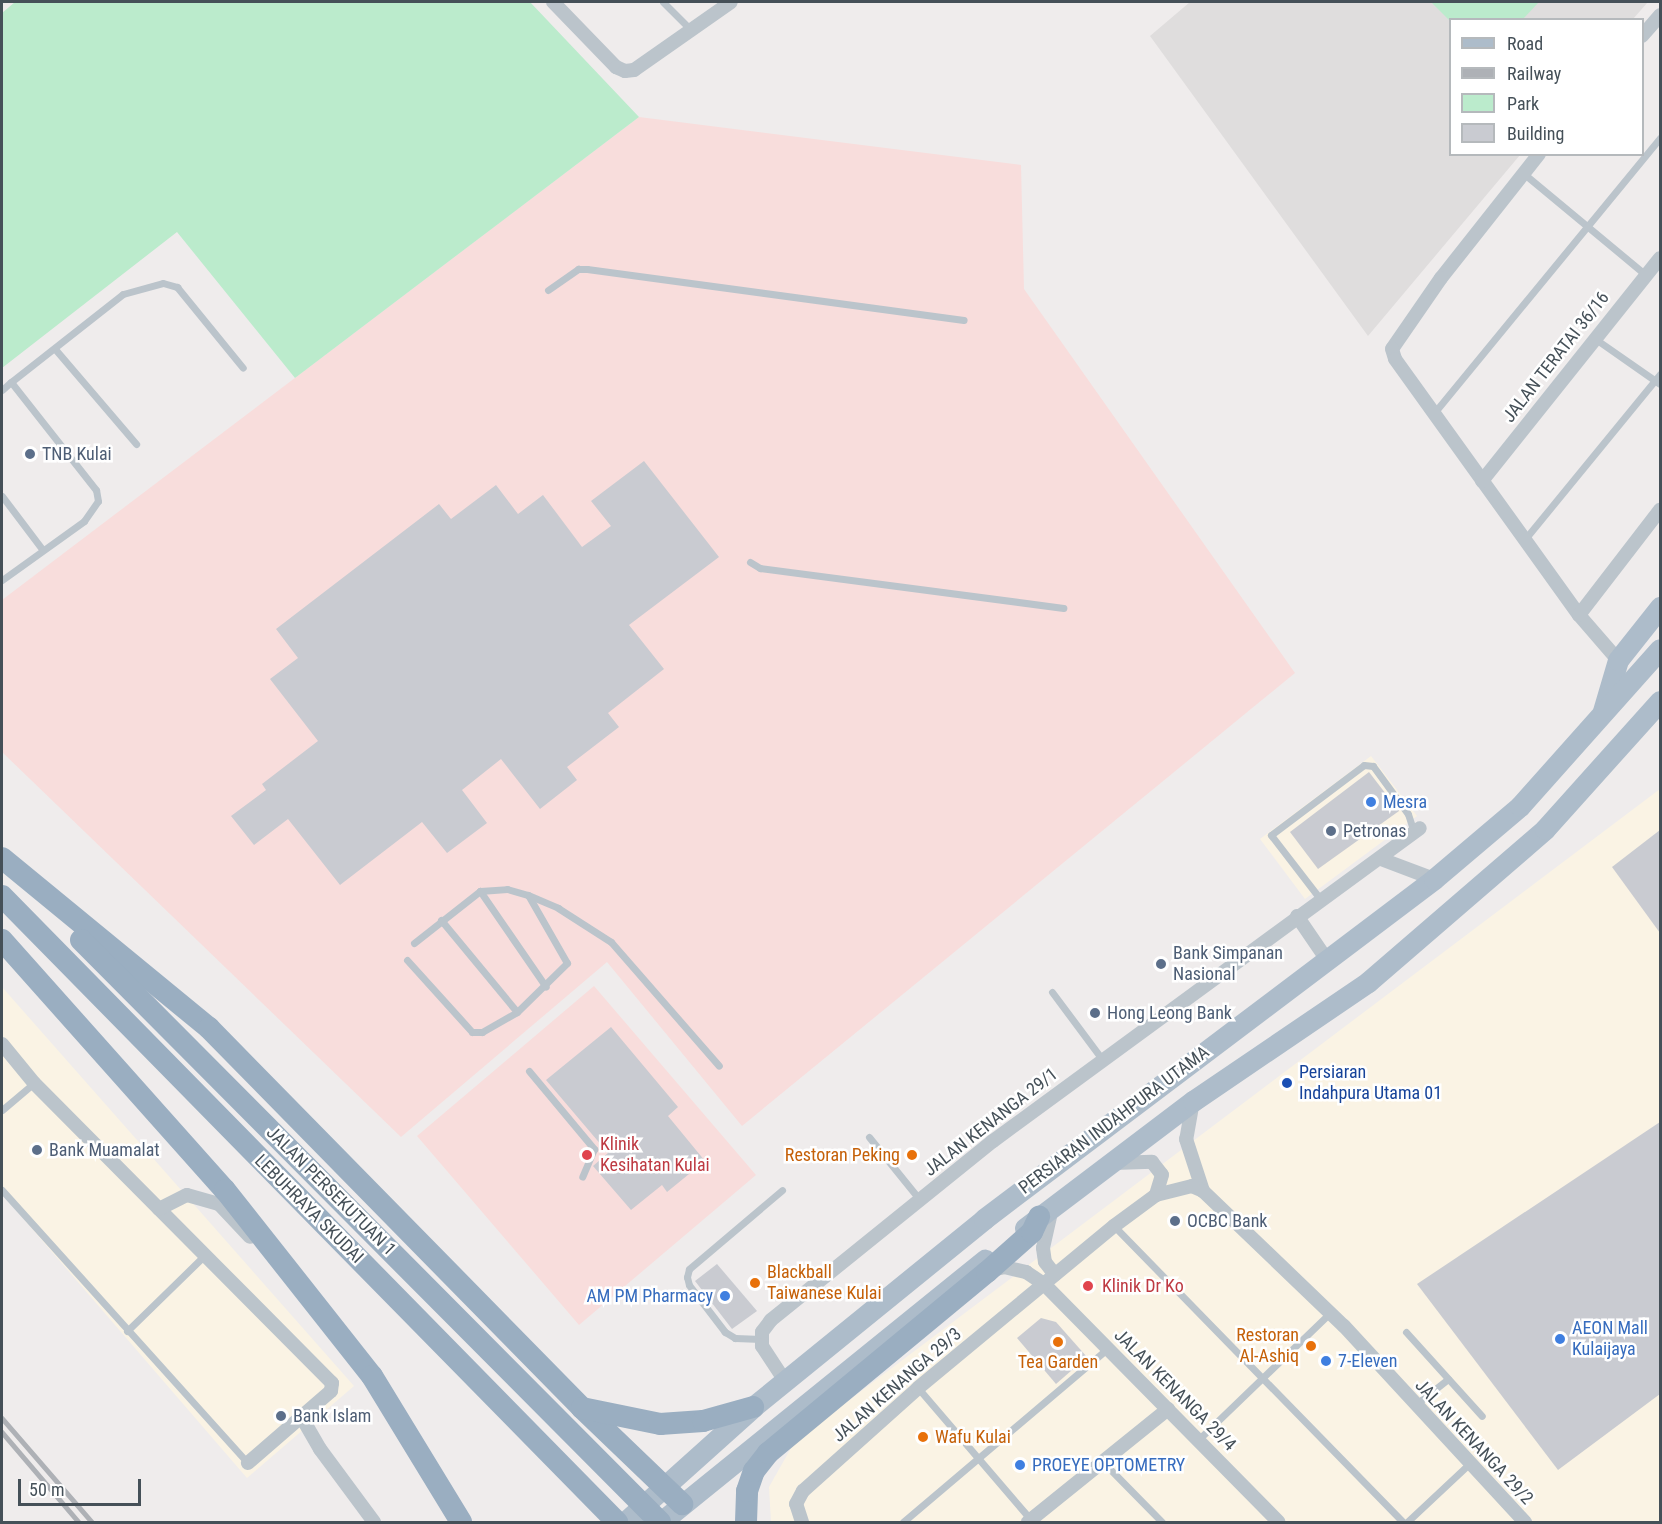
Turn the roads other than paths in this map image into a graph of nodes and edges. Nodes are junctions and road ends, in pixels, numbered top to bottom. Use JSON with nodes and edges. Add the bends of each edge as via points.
{"nodes":[{"id":1,"x":553,"y":2,"type":"edge"},
{"id":2,"x":663,"y":2,"type":"edge"},
{"id":3,"x":731,"y":2,"type":"edge"},
{"id":4,"x":1660,"y":15,"type":"edge"},
{"id":5,"x":691,"y":30,"type":"junction"},
{"id":6,"x":1644,"y":34,"type":"edge"},
{"id":7,"x":1660,"y":138,"type":"edge"},
{"id":8,"x":1537,"y":156,"type":"edge"},
{"id":9,"x":1523,"y":173,"type":"junction"},
{"id":10,"x":1588,"y":226,"type":"junction"},
{"id":11,"x":1660,"y":258,"type":"edge"},
{"id":12,"x":1646,"y":275,"type":"junction"},
{"id":13,"x":548,"y":290,"type":"dead end"},
{"id":14,"x":964,"y":320,"type":"dead end"},
{"id":15,"x":1593,"y":337,"type":"junction"},
{"id":16,"x":55,"y":349,"type":"junction"},
{"id":17,"x":243,"y":368,"type":"dead end"},
{"id":18,"x":1659,"y":379,"type":"edge"},
{"id":19,"x":11,"y":382,"type":"junction"},
{"id":20,"x":2,"y":390,"type":"edge"},
{"id":21,"x":1434,"y":413,"type":"junction"},
{"id":22,"x":135,"y":444,"type":"dead end"},
{"id":23,"x":1482,"y":481,"type":"junction"},
{"id":24,"x":2,"y":496,"type":"edge"},
{"id":25,"x":1660,"y":510,"type":"edge"},
{"id":26,"x":1524,"y":540,"type":"junction"},
{"id":27,"x":42,"y":549,"type":"junction"},
{"id":28,"x":750,"y":562,"type":"dead end"},
{"id":29,"x":2,"y":580,"type":"edge"},
{"id":30,"x":1660,"y":607,"type":"edge"},
{"id":31,"x":1063,"y":608,"type":"dead end"},
{"id":32,"x":1579,"y":615,"type":"junction"},
{"id":33,"x":1660,"y":649,"type":"edge"},
{"id":34,"x":1618,"y":660,"type":"junction"},
{"id":35,"x":1660,"y":700,"type":"edge"},
{"id":36,"x":1602,"y":714,"type":"junction"},
{"id":37,"x":1417,"y":831,"type":"joint"},
{"id":38,"x":2,"y":859,"type":"edge"},
{"id":39,"x":1381,"y":859,"type":"junction"},
{"id":40,"x":1434,"y":879,"type":"junction"},
{"id":41,"x":480,"y":891,"type":"junction"},
{"id":42,"x":528,"y":895,"type":"junction"},
{"id":43,"x":2,"y":896,"type":"edge"},
{"id":44,"x":1321,"y":900,"type":"junction"},
{"id":45,"x":1297,"y":916,"type":"junction"},
{"id":46,"x":441,"y":920,"type":"junction"},
{"id":47,"x":2,"y":940,"type":"edge"},
{"id":48,"x":414,"y":943,"type":"dead end"},
{"id":49,"x":407,"y":960,"type":"dead end"},
{"id":50,"x":1327,"y":960,"type":"junction"},
{"id":51,"x":546,"y":987,"type":"junction"},
{"id":52,"x":1053,"y":992,"type":"dead end"},
{"id":53,"x":517,"y":1012,"type":"junction"},
{"id":54,"x":2,"y":1044,"type":"edge"},
{"id":55,"x":1102,"y":1059,"type":"junction"},
{"id":56,"x":719,"y":1066,"type":"dead end"},
{"id":57,"x":529,"y":1071,"type":"dead end"},
{"id":58,"x":34,"y":1083,"type":"junction"},
{"id":59,"x":1193,"y":1101,"type":"junction"},
{"id":60,"x":2,"y":1110,"type":"edge"},
{"id":61,"x":869,"y":1137,"type":"dead end"},
{"id":62,"x":1110,"y":1163,"type":"junction"},
{"id":63,"x":582,"y":1176,"type":"dead end"},
{"id":64,"x":2,"y":1190,"type":"edge"},
{"id":65,"x":782,"y":1190,"type":"dead end"},
{"id":66,"x":1203,"y":1191,"type":"junction"},
{"id":67,"x":1156,"y":1195,"type":"junction"},
{"id":68,"x":920,"y":1200,"type":"junction"},
{"id":69,"x":159,"y":1209,"type":"junction"},
{"id":70,"x":1046,"y":1212,"type":"junction"},
{"id":71,"x":1114,"y":1226,"type":"junction"},
{"id":72,"x":205,"y":1256,"type":"junction"},
{"id":73,"x":987,"y":1272,"type":"junction"},
{"id":74,"x":1055,"y":1275,"type":"junction"},
{"id":75,"x":1044,"y":1284,"type":"junction"},
{"id":76,"x":1330,"y":1313,"type":"junction"},
{"id":77,"x":327,"y":1320,"type":"junction"},
{"id":78,"x":127,"y":1331,"type":"junction"},
{"id":79,"x":1406,"y":1332,"type":"dead end"},
{"id":80,"x":761,"y":1339,"type":"junction"},
{"id":81,"x":1108,"y":1348,"type":"junction"},
{"id":82,"x":1262,"y":1379,"type":"junction"},
{"id":83,"x":1448,"y":1379,"type":"junction"},
{"id":84,"x":785,"y":1382,"type":"junction"},
{"id":85,"x":918,"y":1388,"type":"junction"},
{"id":86,"x":1415,"y":1405,"type":"junction"},
{"id":87,"x":753,"y":1407,"type":"junction"},
{"id":88,"x":582,"y":1408,"type":"junction"},
{"id":89,"x":1168,"y":1409,"type":"junction"},
{"id":90,"x":301,"y":1416,"type":"junction"},
{"id":91,"x":1482,"y":1416,"type":"dead end"},
{"id":92,"x":1199,"y":1439,"type":"junction"},
{"id":93,"x":977,"y":1460,"type":"junction"},
{"id":94,"x":1102,"y":1462,"type":"junction"},
{"id":95,"x":248,"y":1463,"type":"joint"},
{"id":96,"x":1468,"y":1465,"type":"junction"},
{"id":97,"x":665,"y":1487,"type":"junction"},
{"id":98,"x":682,"y":1504,"type":"junction"},
{"id":99,"x":374,"y":1522,"type":"edge"},
{"id":100,"x":461,"y":1522,"type":"edge"},
{"id":101,"x":617,"y":1522,"type":"edge"},
{"id":102,"x":625,"y":1522,"type":"edge"},
{"id":103,"x":661,"y":1522,"type":"edge"},
{"id":104,"x":746,"y":1522,"type":"edge"},
{"id":105,"x":802,"y":1522,"type":"edge"},
{"id":106,"x":903,"y":1522,"type":"edge"},
{"id":107,"x":1031,"y":1522,"type":"edge"},
{"id":108,"x":1162,"y":1522,"type":"edge"},
{"id":109,"x":1279,"y":1522,"type":"edge"},
{"id":110,"x":1405,"y":1522,"type":"edge"},
{"id":111,"x":1525,"y":1522,"type":"edge"}],
"edges":[{"from":1,"to":5,"type":"street","via":[[616,67],[625,71],[634,70]]},
{"from":2,"to":5,"type":"lane"},
{"from":3,"to":5,"type":"street"},
{"from":4,"to":6,"type":"street"},
{"from":7,"to":10,"type":"lane"},
{"from":8,"to":9,"type":"street"},
{"from":9,"to":10,"type":"lane"},
{"from":9,"to":21,"type":"street","via":[[1392,350]]},
{"from":10,"to":12,"type":"lane"},
{"from":10,"to":21,"type":"lane"},
{"from":11,"to":12,"type":"street","name":"JALAN TERATAI 36/16"},
{"from":12,"to":15,"type":"street","name":"JALAN TERATAI 36/16"},
{"from":13,"to":14,"type":"lane","via":[[578,269],[587,269]]},
{"from":15,"to":18,"type":"lane"},
{"from":15,"to":23,"type":"street","name":"JALAN TERATAI 36/16"},
{"from":16,"to":17,"type":"lane","via":[[123,294],[163,283],[177,287]]},
{"from":16,"to":19,"type":"lane"},
{"from":16,"to":22,"type":"lane"},
{"from":18,"to":26,"type":"lane"},
{"from":19,"to":20,"type":"lane"},
{"from":19,"to":27,"type":"lane","via":[[96,490],[98,501],[84,521]]},
{"from":21,"to":23,"type":"street"},
{"from":23,"to":26,"type":"street"},
{"from":24,"to":27,"type":"lane"},
{"from":25,"to":32,"type":"street"},
{"from":26,"to":32,"type":"street"},
{"from":27,"to":29,"type":"lane"},
{"from":28,"to":31,"type":"lane","via":[[760,568]]},
{"from":30,"to":34,"type":"main road"},
{"from":32,"to":34,"type":"street"},
{"from":33,"to":36,"type":"main road","name":"PERSIARAN INDAHPURA UTAMA"},
{"from":34,"to":36,"type":"main road"},
{"from":35,"to":59,"type":"main road","name":"PERSIARAN INDAHPURA UTAMA","via":[[1545,829],[1368,982]]},
{"from":36,"to":40,"type":"main road","name":"PERSIARAN INDAHPURA UTAMA","via":[[1520,806]]},
{"from":37,"to":39,"type":"street","name":"JALAN KENANGA 29/1"},
{"from":37,"to":44,"type":"lane","via":[[1373,766],[1364,765],[1272,832],[1275,845]]},
{"from":38,"to":88,"type":"highway","via":[[209,1028]]},
{"from":38,"to":103,"type":"highway","name":"JALAN PERSEKUTUAN 1"},
{"from":39,"to":40,"type":"street"},
{"from":39,"to":44,"type":"street","name":"JALAN KENANGA 29/1"},
{"from":40,"to":50,"type":"main road","name":"PERSIARAN INDAHPURA UTAMA"},
{"from":41,"to":42,"type":"lane","via":[[507,889]]},
{"from":41,"to":46,"type":"lane"},
{"from":41,"to":51,"type":"lane"},
{"from":42,"to":51,"type":"lane","via":[[566,956],[564,969]]},
{"from":42,"to":56,"type":"lane","via":[[558,908],[611,942]]},
{"from":43,"to":101,"type":"highway","name":"LEBUHRAYA SKUDAI"},
{"from":44,"to":45,"type":"street","name":"JALAN KENANGA 29/1"},
{"from":45,"to":50,"type":"street"},
{"from":45,"to":55,"type":"street","name":"JALAN KENANGA 29/1"},
{"from":46,"to":48,"type":"lane"},
{"from":46,"to":53,"type":"lane"},
{"from":47,"to":77,"type":"highway","via":[[225,1190]]},
{"from":49,"to":53,"type":"lane","via":[[472,1032],[482,1032]]},
{"from":50,"to":84,"type":"main road","name":"PERSIARAN INDAHPURA UTAMA","via":[[984,1219]]},
{"from":51,"to":53,"type":"lane"},
{"from":52,"to":55,"type":"lane"},
{"from":54,"to":58,"type":"street"},
{"from":55,"to":68,"type":"street","name":"JALAN KENANGA 29/1"},
{"from":57,"to":63,"type":"lane","via":[[594,1149]]},
{"from":58,"to":60,"type":"lane"},
{"from":58,"to":69,"type":"street"},
{"from":59,"to":62,"type":"main road","name":"PERSIARAN INDAHPURA UTAMA"},
{"from":59,"to":66,"type":"street","via":[[1186,1138]]},
{"from":61,"to":68,"type":"lane"},
{"from":62,"to":67,"type":"street","via":[[1152,1162],[1162,1175]]},
{"from":62,"to":70,"type":"main road","name":"PERSIARAN INDAHPURA UTAMA"},
{"from":64,"to":78,"type":"lane"},
{"from":65,"to":80,"type":"lane","via":[[689,1269],[687,1277],[689,1286],[725,1332],[735,1338]]},
{"from":66,"to":67,"type":"street","via":[[1180,1186]]},
{"from":66,"to":76,"type":"street","name":"JALAN KENANGA 29/2"},
{"from":67,"to":71,"type":"street","name":"JALAN KENANGA 29/3"},
{"from":68,"to":80,"type":"street","name":"JALAN KENANGA 29/1","via":[[771,1320]]},
{"from":69,"to":72,"type":"street"},
{"from":69,"to":77,"type":"street","via":[[188,1195],[219,1204]]},
{"from":70,"to":73,"type":"highway","via":[[1032,1232]]},
{"from":70,"to":74,"type":"street","via":[[1043,1248],[1045,1262]]},
{"from":70,"to":98,"type":"main road","name":"PERSIARAN INDAHPURA UTAMA"},
{"from":71,"to":74,"type":"street","name":"JALAN KENANGA 29/3"},
{"from":71,"to":82,"type":"lane"},
{"from":72,"to":78,"type":"lane"},
{"from":72,"to":90,"type":"street","via":[[332,1383],[330,1391]]},
{"from":73,"to":75,"type":"street","name":"JALAN KENANGA 29/4","via":[[1004,1267],[1015,1269]]},
{"from":73,"to":104,"type":"highway","via":[[768,1453],[754,1471],[747,1491]]},
{"from":74,"to":75,"type":"street","name":"JALAN KENANGA 29/3"},
{"from":75,"to":81,"type":"street","name":"JALAN KENANGA 29/4"},
{"from":75,"to":85,"type":"street","name":"JALAN KENANGA 29/3"},
{"from":76,"to":82,"type":"lane"},
{"from":76,"to":86,"type":"street","name":"JALAN KENANGA 29/2"},
{"from":77,"to":100,"type":"highway","via":[[372,1376]]},
{"from":78,"to":95,"type":"lane"},
{"from":79,"to":83,"type":"lane"},
{"from":80,"to":84,"type":"street"},
{"from":81,"to":89,"type":"street","name":"JALAN KENANGA 29/4"},
{"from":81,"to":93,"type":"lane"},
{"from":82,"to":92,"type":"lane"},
{"from":82,"to":110,"type":"lane"},
{"from":83,"to":86,"type":"lane"},
{"from":83,"to":91,"type":"lane"},
{"from":84,"to":87,"type":"main road","name":"PERSIARAN INDAHPURA UTAMA"},
{"from":85,"to":93,"type":"lane"},
{"from":85,"to":105,"type":"street","name":"JALAN KENANGA 29/3","via":[[803,1491],[796,1504]]},
{"from":86,"to":96,"type":"street","name":"JALAN KENANGA 29/2"},
{"from":87,"to":88,"type":"highway","via":[[703,1421],[660,1424]]},
{"from":87,"to":97,"type":"main road","name":"PERSIARAN INDAHPURA UTAMA"},
{"from":88,"to":97,"type":"highway"},
{"from":89,"to":92,"type":"street","name":"JALAN KENANGA 29/4"},
{"from":89,"to":94,"type":"street"},
{"from":90,"to":95,"type":"street"},
{"from":90,"to":99,"type":"street","via":[[320,1449]]},
{"from":92,"to":109,"type":"street","name":"JALAN KENANGA 29/4"},
{"from":93,"to":106,"type":"lane"},
{"from":93,"to":107,"type":"lane"},
{"from":94,"to":107,"type":"street"},
{"from":94,"to":108,"type":"lane"},
{"from":96,"to":110,"type":"lane"},
{"from":96,"to":111,"type":"street","name":"JALAN KENANGA 29/2"},
{"from":97,"to":98,"type":"highway"},
{"from":97,"to":102,"type":"main road","name":"PERSIARAN INDAHPURA UTAMA"},
{"from":98,"to":103,"type":"main road","name":"PERSIARAN INDAHPURA UTAMA"}]}
